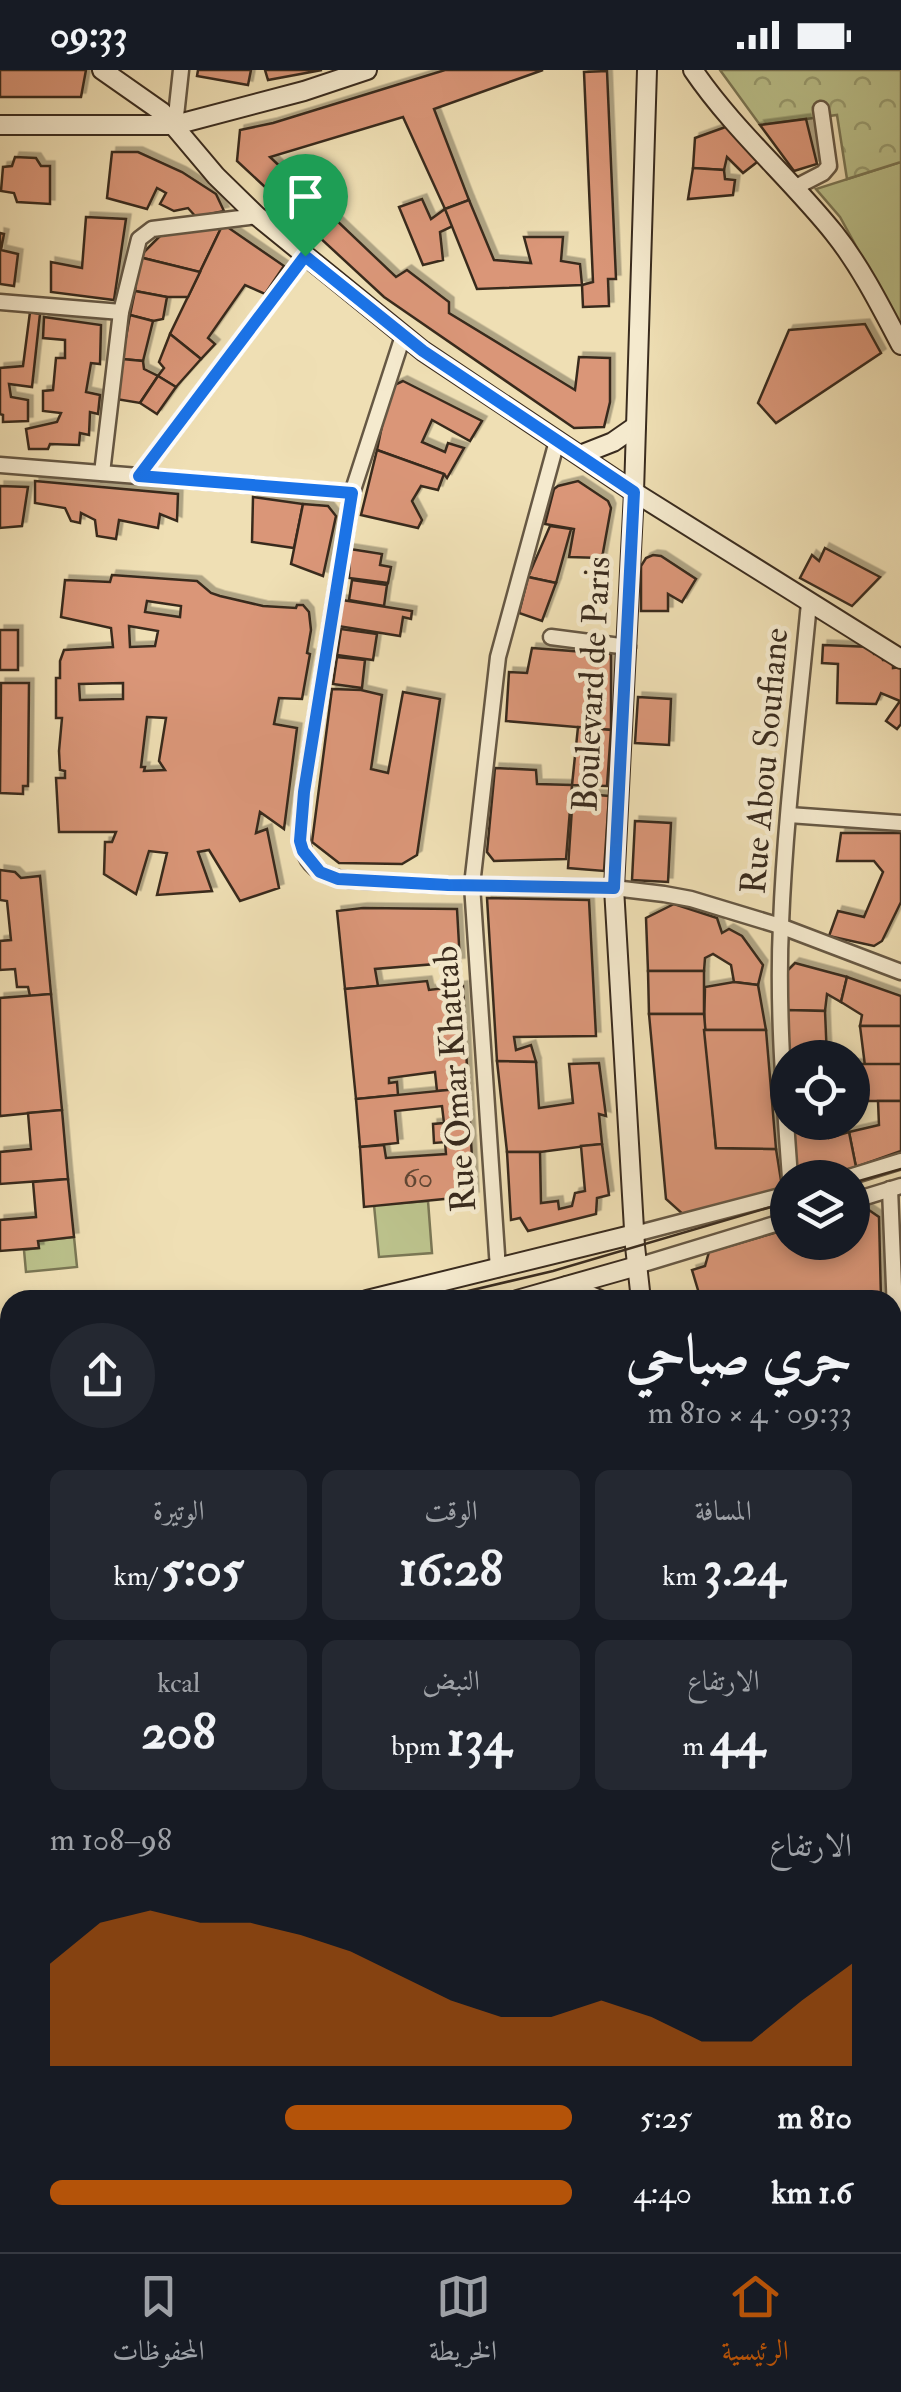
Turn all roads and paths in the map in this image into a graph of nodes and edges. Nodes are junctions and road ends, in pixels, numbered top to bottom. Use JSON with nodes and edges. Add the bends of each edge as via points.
{"nodes":[{"id":1,"x":102,"y":70,"type":"edge"},
{"id":2,"x":182,"y":70,"type":"edge"},
{"id":3,"x":367,"y":70,"type":"edge"},
{"id":4,"x":647,"y":70,"type":"edge"},
{"id":5,"x":692,"y":70,"type":"edge"},
{"id":6,"x":821,"y":109,"type":"dead end"},
{"id":7,"x":0,"y":125,"type":"edge"},
{"id":8,"x":175,"y":126,"type":"junction"},
{"id":9,"x":794,"y":188,"type":"junction"},
{"id":10,"x":257,"y":216,"type":"junction"},
{"id":11,"x":305,"y":256,"type":"junction"},
{"id":12,"x":0,"y":302,"type":"edge"},
{"id":13,"x":121,"y":312,"type":"junction"},
{"id":14,"x":403,"y":336,"type":"junction"},
{"id":15,"x":901,"y":346,"type":"edge"},
{"id":16,"x":636,"y":426,"type":"junction"},
{"id":17,"x":557,"y":441,"type":"junction"},
{"id":18,"x":580,"y":454,"type":"junction"},
{"id":19,"x":0,"y":464,"type":"edge"},
{"id":20,"x":102,"y":473,"type":"junction"},
{"id":21,"x":139,"y":476,"type":"junction"},
{"id":22,"x":634,"y":492,"type":"junction"},
{"id":23,"x":352,"y":493,"type":"junction"},
{"id":24,"x":810,"y":602,"type":"junction"},
{"id":25,"x":551,"y":637,"type":"dead end"},
{"id":26,"x":628,"y":646,"type":"junction"},
{"id":27,"x":901,"y":659,"type":"edge"},
{"id":28,"x":788,"y":815,"type":"junction"},
{"id":29,"x":901,"y":824,"type":"edge"},
{"id":30,"x":472,"y":885,"type":"junction"},
{"id":31,"x":614,"y":888,"type":"junction"},
{"id":32,"x":780,"y":926,"type":"junction"},
{"id":33,"x":901,"y":972,"type":"edge"},
{"id":34,"x":789,"y":1160,"type":"edge"},
{"id":35,"x":901,"y":1161,"type":"edge"},
{"id":36,"x":870,"y":1171,"type":"edge"},
{"id":37,"x":896,"y":1188,"type":"edge"},
{"id":38,"x":870,"y":1195,"type":"edge"},
{"id":39,"x":770,"y":1199,"type":"edge"},
{"id":40,"x":770,"y":1225,"type":"edge"},
{"id":41,"x":635,"y":1234,"type":"junction"},
{"id":42,"x":637,"y":1266,"type":"junction"},
{"id":43,"x":498,"y":1270,"type":"junction"},
{"id":44,"x":567,"y":1286,"type":"junction"},
{"id":45,"x":411,"y":1290,"type":"edge"},
{"id":46,"x":553,"y":1290,"type":"edge"},
{"id":47,"x":576,"y":1290,"type":"edge"},
{"id":48,"x":640,"y":1290,"type":"edge"},
{"id":49,"x":898,"y":1290,"type":"edge"}],
"edges":[{"from":1,"to":8,"type":"main road"},
{"from":2,"to":8,"type":"street"},
{"from":3,"to":8,"type":"main road"},
{"from":4,"to":16,"type":"main road","name":"Boulevard de Paris"},
{"from":5,"to":9,"type":"main road"},
{"from":6,"to":9,"type":"street","via":[[829,166]]},
{"from":7,"to":8,"type":"main road"},
{"from":8,"to":10,"type":"main road"},
{"from":9,"to":15,"type":"main road","via":[[838,238]]},
{"from":10,"to":11,"type":"main road"},
{"from":10,"to":13,"type":"street","via":[[147,232],[139,239]]},
{"from":11,"to":14,"type":"main road"},
{"from":11,"to":21,"type":"street"},
{"from":12,"to":13,"type":"street"},
{"from":13,"to":20,"type":"street"},
{"from":14,"to":17,"type":"main road"},
{"from":14,"to":23,"type":"street"},
{"from":16,"to":18,"type":"main road"},
{"from":16,"to":22,"type":"main road","name":"Boulevard de Paris"},
{"from":17,"to":18,"type":"main road"},
{"from":17,"to":30,"type":"street","name":"Rue Omar Khattab","via":[[498,657]]},
{"from":18,"to":22,"type":"main road"},
{"from":19,"to":20,"type":"street"},
{"from":20,"to":21,"type":"street"},
{"from":21,"to":23,"type":"street"},
{"from":22,"to":24,"type":"main road"},
{"from":22,"to":26,"type":"main road","name":"Boulevard de Paris"},
{"from":23,"to":30,"type":"street","via":[[310,754],[303,851],[320,872],[338,879]]},
{"from":24,"to":27,"type":"main road"},
{"from":24,"to":28,"type":"street","name":"Rue Abou Soufiane"},
{"from":25,"to":26,"type":"street"},
{"from":26,"to":31,"type":"main road","name":"Boulevard de Paris"},
{"from":28,"to":29,"type":"street"},
{"from":28,"to":32,"type":"street","name":"Rue Abou Soufiane"},
{"from":30,"to":31,"type":"street"},
{"from":30,"to":43,"type":"street","name":"Rue Omar Khattab"},
{"from":31,"to":32,"type":"street","via":[[691,899]]},
{"from":31,"to":41,"type":"main road","name":"Boulevard de Paris"},
{"from":32,"to":33,"type":"street"},
{"from":32,"to":34,"type":"street","name":"Rue Abou Soufiane"},
{"from":35,"to":36,"type":"street"},
{"from":37,"to":38,"type":"street"},
{"from":37,"to":49,"type":"street"},
{"from":39,"to":41,"type":"street"},
{"from":40,"to":42,"type":"street"},
{"from":41,"to":42,"type":"main road","name":"Boulevard de Paris"},
{"from":41,"to":43,"type":"main road"},
{"from":42,"to":44,"type":"main road"},
{"from":42,"to":48,"type":"main road","name":"Boulevard de Paris"},
{"from":43,"to":45,"type":"main road"},
{"from":44,"to":46,"type":"main road"},
{"from":44,"to":47,"type":"main road"}]}
